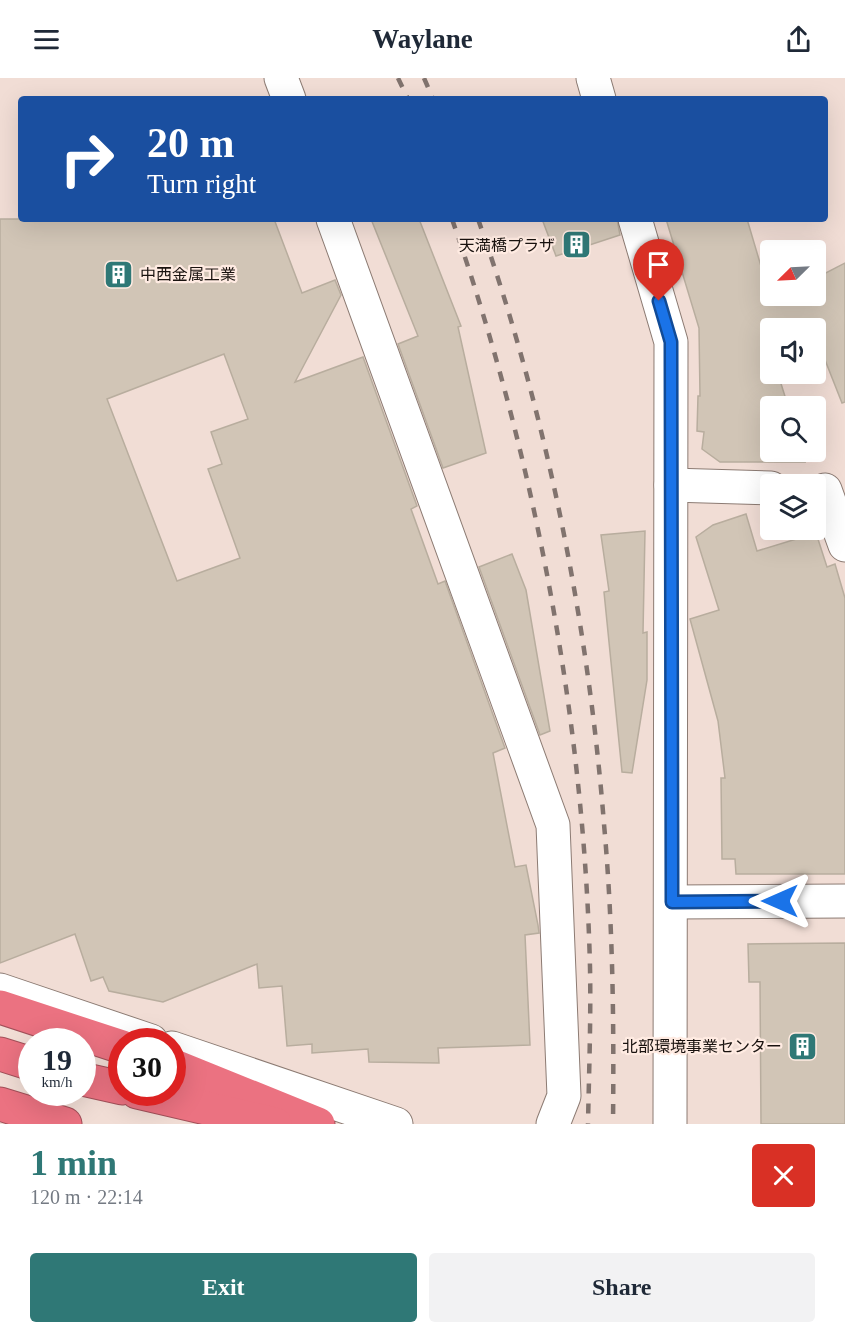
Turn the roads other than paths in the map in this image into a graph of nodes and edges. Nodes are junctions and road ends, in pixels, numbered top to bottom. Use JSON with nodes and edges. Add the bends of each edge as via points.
{"nodes":[{"id":1,"x":281,"y":78,"type":"edge"},
{"id":2,"x":593,"y":78,"type":"edge"},
{"id":3,"x":288,"y":96,"type":"edge"},
{"id":4,"x":598,"y":96,"type":"edge"},
{"id":5,"x":334,"y":222,"type":"edge"},
{"id":6,"x":636,"y":222,"type":"edge"},
{"id":7,"x":671,"y":485,"type":"junction"},
{"id":8,"x":829,"y":488,"type":"edge"},
{"id":9,"x":760,"y":489,"type":"edge"},
{"id":10,"x":845,"y":545,"type":"edge"},
{"id":11,"x":845,"y":901,"type":"edge"},
{"id":12,"x":672,"y":902,"type":"junction"},
{"id":13,"x":0,"y":990,"type":"edge"},
{"id":14,"x":0,"y":1007,"type":"edge"},
{"id":15,"x":113,"y":1028,"type":"edge"},
{"id":16,"x":108,"y":1042,"type":"edge"},
{"id":17,"x":186,"y":1053,"type":"edge"},
{"id":18,"x":0,"y":1054,"type":"edge"},
{"id":19,"x":18,"y":1060,"type":"edge"},
{"id":20,"x":186,"y":1071,"type":"edge"},
{"id":21,"x":186,"y":1103,"type":"edge"},
{"id":22,"x":0,"y":1104,"type":"edge"},
{"id":23,"x":0,"y":1119,"type":"edge"},
{"id":24,"x":23,"y":1124,"type":"edge"},
{"id":25,"x":55,"y":1124,"type":"edge"},
{"id":26,"x":65,"y":1124,"type":"edge"},
{"id":27,"x":276,"y":1124,"type":"edge"},
{"id":28,"x":318,"y":1124,"type":"edge"},
{"id":29,"x":396,"y":1124,"type":"edge"},
{"id":30,"x":553,"y":1124,"type":"edge"},
{"id":31,"x":670,"y":1124,"type":"edge"}],
"edges":[{"from":1,"to":3,"type":"street"},
{"from":2,"to":4,"type":"street"},
{"from":5,"to":30,"type":"street","via":[[553,825],[564,1096]]},
{"from":6,"to":7,"type":"street","via":[[671,342]]},
{"from":7,"to":9,"type":"street"},
{"from":7,"to":12,"type":"street"},
{"from":8,"to":10,"type":"street"},
{"from":11,"to":12,"type":"street"},
{"from":12,"to":31,"type":"street"},
{"from":13,"to":15,"type":"street"},
{"from":14,"to":16,"type":"highway"},
{"from":17,"to":29,"type":"street"},
{"from":18,"to":19,"type":"highway"},
{"from":20,"to":28,"type":"highway"},
{"from":21,"to":27,"type":"highway"},
{"from":22,"to":26,"type":"highway"},
{"from":23,"to":24,"type":"street"},
{"from":23,"to":25,"type":"highway"}]}
